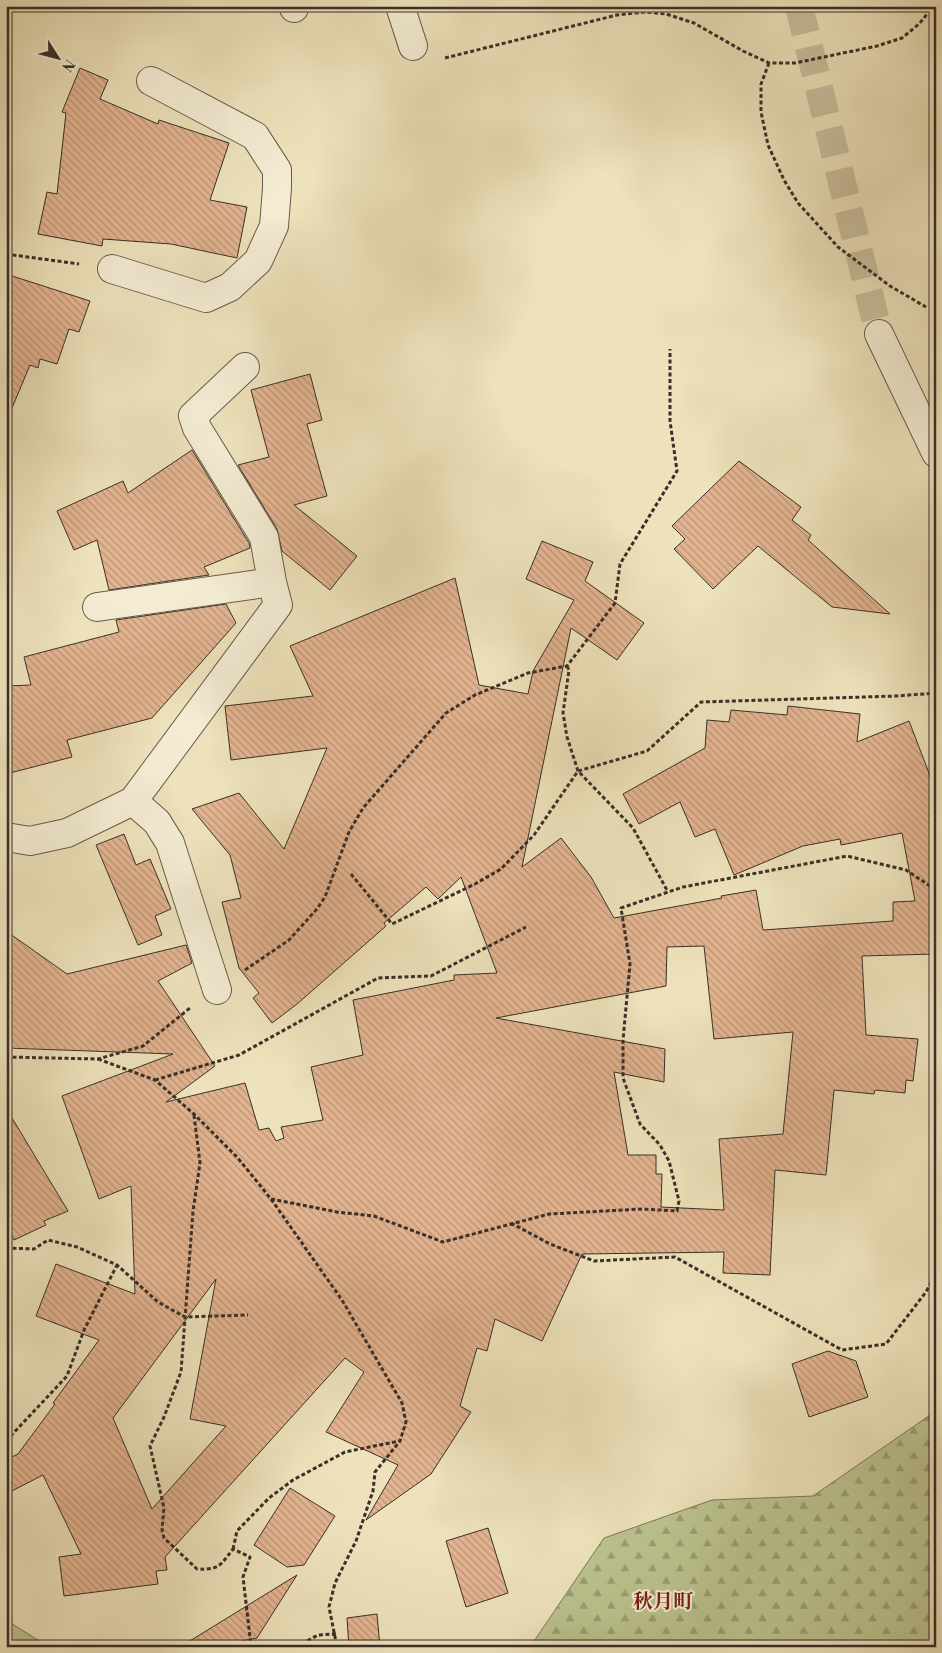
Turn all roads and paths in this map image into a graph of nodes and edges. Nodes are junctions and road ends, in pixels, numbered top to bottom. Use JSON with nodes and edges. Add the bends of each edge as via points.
{"nodes":[{"id":1,"x":400,"y":6,"type":"edge"},
{"id":2,"x":928,"y":13,"type":"dead end"},
{"id":3,"x":413,"y":46,"type":"joint"},
{"id":4,"x":768,"y":63,"type":"junction"},
{"id":5,"x":150,"y":81,"type":"dead end"},
{"id":6,"x":6,"y":254,"type":"edge"},
{"id":7,"x":112,"y":269,"type":"joint"},
{"id":8,"x":926,"y":307,"type":"dead end"},
{"id":9,"x":879,"y":334,"type":"tunnel mouth"},
{"id":10,"x":670,"y":349,"type":"dead end"},
{"id":11,"x":245,"y":367,"type":"dead end"},
{"id":12,"x":936,"y":453,"type":"edge"},
{"id":13,"x":272,"y":582,"type":"junction"},
{"id":14,"x":97,"y":607,"type":"dead end"},
{"id":15,"x":567,"y":666,"type":"junction"},
{"id":16,"x":936,"y":693,"type":"edge"},
{"id":17,"x":578,"y":771,"type":"junction"},
{"id":18,"x":133,"y":801,"type":"junction"},
{"id":19,"x":6,"y":836,"type":"edge"},
{"id":20,"x":351,"y":874,"type":"dead end"},
{"id":21,"x":936,"y":890,"type":"edge"},
{"id":22,"x":668,"y":892,"type":"junction"},
{"id":23,"x":526,"y":927,"type":"dead end"},
{"id":24,"x":217,"y":990,"type":"junction"},
{"id":25,"x":6,"y":1057,"type":"edge"},
{"id":26,"x":98,"y":1059,"type":"junction"},
{"id":27,"x":155,"y":1080,"type":"junction"},
{"id":28,"x":194,"y":1114,"type":"junction"},
{"id":29,"x":271,"y":1199,"type":"junction"},
{"id":30,"x":511,"y":1223,"type":"junction"},
{"id":31,"x":6,"y":1248,"type":"edge"},
{"id":32,"x":118,"y":1266,"type":"junction"},
{"id":33,"x":936,"y":1274,"type":"edge"},
{"id":34,"x":248,"y":1314,"type":"dead end"},
{"id":35,"x":185,"y":1317,"type":"junction"},
{"id":36,"x":6,"y":1441,"type":"edge"},
{"id":37,"x":400,"y":1441,"type":"junction"},
{"id":38,"x":233,"y":1549,"type":"junction"},
{"id":39,"x":336,"y":1634,"type":"junction"},
{"id":40,"x":254,"y":1647,"type":"edge"},
{"id":41,"x":296,"y":1647,"type":"edge"},
{"id":42,"x":337,"y":1647,"type":"edge"}],
"edges":[{"from":1,"to":3,"type":"street"},
{"from":2,"to":4,"type":"path","via":[[902,38],[877,46],[795,63]]},
{"from":3,"to":4,"type":"path","via":[[440,59],[616,15],[645,12],[666,14],[694,24]]},
{"from":4,"to":8,"type":"path","via":[[761,84],[761,112],[768,145],[798,203],[838,247],[890,286]]},
{"from":5,"to":7,"type":"street","via":[[255,136],[277,170],[274,226],[258,261],[230,287],[206,298]]},
{"from":6,"to":7,"type":"path"},
{"from":9,"to":12,"type":"street"},
{"from":10,"to":15,"type":"path","via":[[670,421],[677,472],[620,564],[615,603]]},
{"from":11,"to":13,"type":"street","via":[[194,416],[197,428],[264,537]]},
{"from":13,"to":14,"type":"street"},
{"from":13,"to":18,"type":"street","via":[[278,605]]},
{"from":15,"to":17,"type":"path","via":[[563,713]]},
{"from":15,"to":24,"type":"path","via":[[528,673],[475,695],[446,713],[363,808],[349,832],[325,897],[317,909],[289,940]]},
{"from":16,"to":17,"type":"path","via":[[701,702],[647,751]]},
{"from":17,"to":20,"type":"path","via":[[534,835],[501,869],[392,924]]},
{"from":17,"to":22,"type":"path","via":[[633,828]]},
{"from":18,"to":19,"type":"street","via":[[67,833],[30,841]]},
{"from":18,"to":24,"type":"street","via":[[157,822],[170,843]]},
{"from":21,"to":22,"type":"path","via":[[906,870],[847,856]]},
{"from":22,"to":30,"type":"path","via":[[621,908],[630,964],[623,1078],[640,1124],[660,1145],[669,1161],[679,1200],[677,1210],[642,1208],[549,1214]]},
{"from":23,"to":27,"type":"path","via":[[431,976],[378,978],[239,1055]]},
{"from":24,"to":26,"type":"path","via":[[142,1046]]},
{"from":25,"to":26,"type":"path"},
{"from":26,"to":27,"type":"path"},
{"from":27,"to":28,"type":"path"},
{"from":28,"to":29,"type":"path"},
{"from":28,"to":35,"type":"path","via":[[200,1163]]},
{"from":29,"to":30,"type":"path","via":[[374,1216],[443,1242]]},
{"from":29,"to":37,"type":"path","via":[[342,1300],[402,1403],[406,1422]]},
{"from":30,"to":33,"type":"path","via":[[550,1244],[594,1261],[675,1257],[842,1350],[886,1344]]},
{"from":31,"to":32,"type":"path","via":[[34,1249],[48,1240],[77,1247]]},
{"from":32,"to":35,"type":"path","via":[[158,1302]]},
{"from":32,"to":36,"type":"path","via":[[84,1330],[67,1376]]},
{"from":34,"to":35,"type":"path"},
{"from":35,"to":38,"type":"path","via":[[181,1372],[150,1446],[164,1508],[162,1530],[166,1542],[197,1569],[213,1570]]},
{"from":37,"to":38,"type":"path","via":[[345,1452],[293,1480],[269,1498],[237,1531]]},
{"from":37,"to":39,"type":"path","via":[[375,1472],[373,1491],[356,1541],[335,1582],[329,1607]]},
{"from":38,"to":40,"type":"path","via":[[250,1557],[243,1577]]},
{"from":39,"to":41,"type":"path","via":[[318,1635]]},
{"from":39,"to":42,"type":"path"}]}
